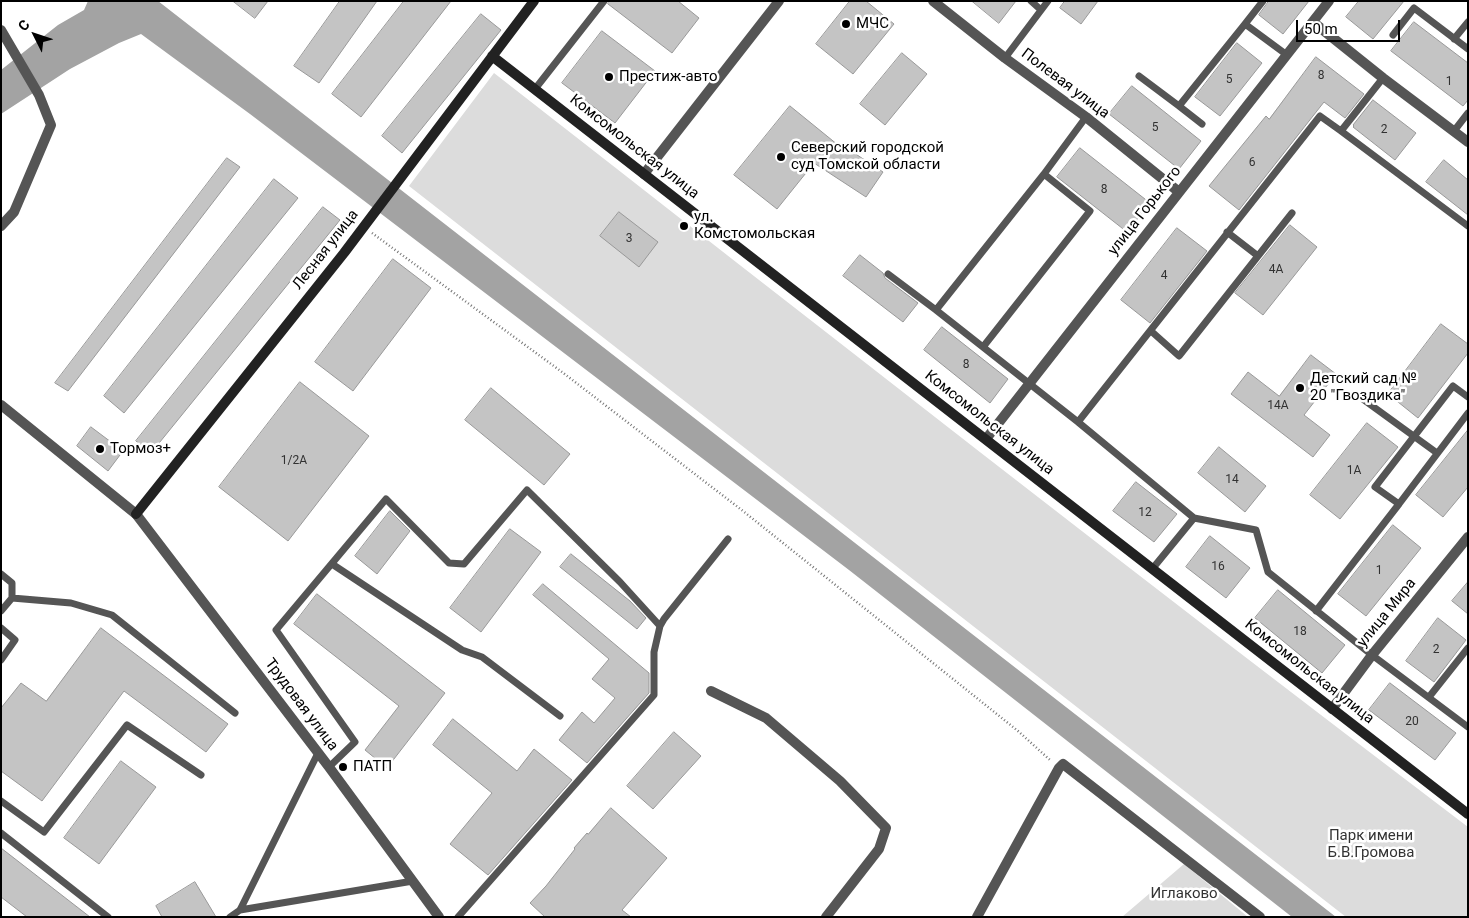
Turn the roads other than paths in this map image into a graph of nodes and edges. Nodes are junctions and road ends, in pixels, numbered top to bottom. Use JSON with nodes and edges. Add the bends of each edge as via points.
{"nodes":[{"id":1,"x":534,"y":1,"type":"edge"},
{"id":2,"x":604,"y":1,"type":"edge"},
{"id":3,"x":779,"y":1,"type":"edge"},
{"id":4,"x":933,"y":1,"type":"edge"},
{"id":5,"x":1031,"y":1,"type":"edge"},
{"id":6,"x":1048,"y":1,"type":"edge"},
{"id":7,"x":1263,"y":1,"type":"edge"},
{"id":8,"x":1329,"y":1,"type":"edge"},
{"id":9,"x":1042,"y":10,"type":"junction"},
{"id":10,"x":1313,"y":22,"type":"junction"},
{"id":11,"x":1468,"y":22,"type":"edge"},
{"id":12,"x":1245,"y":24,"type":"junction"},
{"id":13,"x":1,"y":30,"type":"edge"},
{"id":14,"x":1393,"y":35,"type":"dead end"},
{"id":15,"x":1454,"y":38,"type":"junction"},
{"id":16,"x":1468,"y":49,"type":"edge"},
{"id":17,"x":492,"y":56,"type":"junction"},
{"id":18,"x":1286,"y":56,"type":"junction"},
{"id":19,"x":1005,"y":58,"type":"junction"},
{"id":20,"x":1140,"y":76,"type":"dead end"},
{"id":21,"x":1383,"y":78,"type":"junction"},
{"id":22,"x":535,"y":89,"type":"junction"},
{"id":23,"x":1179,"y":106,"type":"junction"},
{"id":24,"x":1468,"y":113,"type":"edge"},
{"id":25,"x":1086,"y":117,"type":"junction"},
{"id":26,"x":1202,"y":124,"type":"dead end"},
{"id":27,"x":1341,"y":131,"type":"junction"},
{"id":28,"x":1454,"y":131,"type":"junction"},
{"id":29,"x":1468,"y":142,"type":"edge"},
{"id":30,"x":644,"y":174,"type":"junction"},
{"id":31,"x":1044,"y":174,"type":"junction"},
{"id":32,"x":1179,"y":192,"type":"junction"},
{"id":33,"x":1292,"y":214,"type":"dead end"},
{"id":34,"x":1,"y":226,"type":"edge"},
{"id":35,"x":1468,"y":226,"type":"edge"},
{"id":36,"x":1228,"y":232,"type":"junction"},
{"id":37,"x":1258,"y":256,"type":"junction"},
{"id":38,"x":888,"y":274,"type":"dead end"},
{"id":39,"x":936,"y":310,"type":"junction"},
{"id":40,"x":1150,"y":332,"type":"junction"},
{"id":41,"x":983,"y":347,"type":"junction"},
{"id":42,"x":1029,"y":384,"type":"junction"},
{"id":43,"x":1468,"y":397,"type":"edge"},
{"id":44,"x":1364,"y":400,"type":"dead end"},
{"id":45,"x":1,"y":405,"type":"edge"},
{"id":46,"x":1468,"y":413,"type":"edge"},
{"id":47,"x":1078,"y":422,"type":"junction"},
{"id":48,"x":1414,"y":436,"type":"junction"},
{"id":49,"x":986,"y":439,"type":"junction"},
{"id":50,"x":1437,"y":453,"type":"junction"},
{"id":51,"x":1399,"y":504,"type":"junction"},
{"id":52,"x":136,"y":514,"type":"junction"},
{"id":53,"x":1194,"y":518,"type":"junction"},
{"id":54,"x":1468,"y":537,"type":"edge"},
{"id":55,"x":728,"y":539,"type":"dead end"},
{"id":56,"x":332,"y":564,"type":"junction"},
{"id":57,"x":1153,"y":568,"type":"junction"},
{"id":58,"x":1,"y":574,"type":"edge"},
{"id":59,"x":12,"y":598,"type":"junction"},
{"id":60,"x":1,"y":611,"type":"edge"},
{"id":61,"x":1316,"y":611,"type":"junction"},
{"id":62,"x":660,"y":626,"type":"junction"},
{"id":63,"x":1,"y":628,"type":"edge"},
{"id":64,"x":1468,"y":648,"type":"edge"},
{"id":65,"x":1372,"y":655,"type":"junction"},
{"id":66,"x":1,"y":660,"type":"edge"},
{"id":67,"x":710,"y":691,"type":"dead end"},
{"id":68,"x":1429,"y":697,"type":"junction"},
{"id":69,"x":1332,"y":709,"type":"junction"},
{"id":70,"x":235,"y":713,"type":"dead end"},
{"id":71,"x":560,"y":716,"type":"dead end"},
{"id":72,"x":1468,"y":727,"type":"edge"},
{"id":73,"x":318,"y":753,"type":"junction"},
{"id":74,"x":329,"y":767,"type":"junction"},
{"id":75,"x":201,"y":775,"type":"dead end"},
{"id":76,"x":1,"y":801,"type":"edge"},
{"id":77,"x":1468,"y":814,"type":"edge"},
{"id":78,"x":1,"y":833,"type":"edge"},
{"id":79,"x":413,"y":881,"type":"junction"},
{"id":80,"x":240,"y":910,"type":"junction"},
{"id":81,"x":436,"y":916,"type":"edge"},
{"id":82,"x":108,"y":917,"type":"edge"},
{"id":83,"x":230,"y":917,"type":"edge"},
{"id":84,"x":458,"y":917,"type":"edge"},
{"id":85,"x":826,"y":917,"type":"edge"},
{"id":86,"x":977,"y":917,"type":"edge"},
{"id":87,"x":1260,"y":917,"type":"edge"}],
"edges":[{"from":1,"to":17,"type":"main road","name":"Лесная улица"},
{"from":2,"to":22,"type":"lane"},
{"from":3,"to":30,"type":"street"},
{"from":4,"to":19,"type":"street","name":"Полевая улица"},
{"from":5,"to":9,"type":"lane"},
{"from":6,"to":9,"type":"lane"},
{"from":7,"to":12,"type":"lane"},
{"from":8,"to":10,"type":"street","name":"улица Горького"},
{"from":9,"to":19,"type":"lane"},
{"from":10,"to":18,"type":"street","name":"улица Горького"},
{"from":10,"to":21,"type":"street"},
{"from":11,"to":15,"type":"lane"},
{"from":12,"to":18,"type":"lane"},
{"from":12,"to":23,"type":"lane"},
{"from":13,"to":34,"type":"street","via":[[39,95],[52,125],[14,212]]},
{"from":14,"to":15,"type":"lane","via":[[1414,8]]},
{"from":15,"to":16,"type":"lane"},
{"from":17,"to":22,"type":"main road","name":"Комсомольская улица"},
{"from":17,"to":52,"type":"main road","name":"Лесная улица","via":[[364,227]]},
{"from":18,"to":32,"type":"street","name":"улица Горького"},
{"from":19,"to":25,"type":"street","name":"Полевая улица"},
{"from":20,"to":23,"type":"lane"},
{"from":21,"to":27,"type":"lane"},
{"from":21,"to":28,"type":"street"},
{"from":22,"to":30,"type":"main road","name":"Комсомольская улица"},
{"from":23,"to":26,"type":"lane"},
{"from":24,"to":28,"type":"lane"},
{"from":25,"to":31,"type":"lane"},
{"from":25,"to":32,"type":"street","name":"Полевая улица"},
{"from":27,"to":35,"type":"lane"},
{"from":27,"to":36,"type":"lane","via":[[1320,116]]},
{"from":28,"to":29,"type":"street"},
{"from":30,"to":49,"type":"main road","name":"Комсомольская улица"},
{"from":31,"to":39,"type":"lane"},
{"from":31,"to":41,"type":"lane","via":[[1090,211]]},
{"from":32,"to":42,"type":"street","name":"улица Горького"},
{"from":33,"to":37,"type":"lane"},
{"from":36,"to":37,"type":"lane"},
{"from":36,"to":40,"type":"lane"},
{"from":37,"to":40,"type":"lane","via":[[1179,356]]},
{"from":38,"to":39,"type":"lane"},
{"from":39,"to":41,"type":"lane"},
{"from":40,"to":47,"type":"lane"},
{"from":41,"to":42,"type":"lane"},
{"from":42,"to":47,"type":"lane"},
{"from":42,"to":49,"type":"street","name":"улица Горького"},
{"from":43,"to":48,"type":"lane","via":[[1453,386]]},
{"from":44,"to":48,"type":"lane"},
{"from":45,"to":52,"type":"street","name":"Трудовая улица"},
{"from":46,"to":50,"type":"lane"},
{"from":47,"to":53,"type":"lane"},
{"from":48,"to":50,"type":"lane"},
{"from":48,"to":51,"type":"lane","via":[[1374,487]]},
{"from":49,"to":57,"type":"main road","name":"Комсомольская улица"},
{"from":50,"to":51,"type":"lane"},
{"from":51,"to":61,"type":"lane"},
{"from":52,"to":73,"type":"street","name":"Трудовая улица"},
{"from":53,"to":57,"type":"lane"},
{"from":53,"to":61,"type":"lane","via":[[1256,530],[1268,572]]},
{"from":54,"to":65,"type":"street","name":"улица Мира"},
{"from":55,"to":62,"type":"lane"},
{"from":56,"to":62,"type":"lane","via":[[386,499],[449,563],[464,564],[527,490]]},
{"from":56,"to":71,"type":"lane","via":[[462,650],[482,657]]},
{"from":56,"to":74,"type":"lane","via":[[276,630],[356,742]]},
{"from":57,"to":69,"type":"main road","name":"Комсомольская улица"},
{"from":58,"to":59,"type":"lane","via":[[12,583]]},
{"from":59,"to":60,"type":"lane"},
{"from":59,"to":70,"type":"lane","via":[[71,603],[112,614]]},
{"from":61,"to":65,"type":"lane"},
{"from":62,"to":84,"type":"lane","via":[[654,652],[654,695]]},
{"from":63,"to":66,"type":"lane","via":[[15,640]]},
{"from":64,"to":68,"type":"lane"},
{"from":65,"to":68,"type":"lane"},
{"from":65,"to":69,"type":"street","name":"улица Мира"},
{"from":67,"to":85,"type":"street","via":[[766,718],[840,781],[886,828],[879,849]]},
{"from":68,"to":72,"type":"lane"},
{"from":69,"to":77,"type":"main road","name":"Комсомольская улица"},
{"from":73,"to":74,"type":"street","name":"Трудовая улица"},
{"from":73,"to":80,"type":"lane"},
{"from":74,"to":79,"type":"street","name":"Трудовая улица"},
{"from":75,"to":76,"type":"lane","via":[[127,725],[44,832]]},
{"from":78,"to":82,"type":"lane"},
{"from":79,"to":80,"type":"lane"},
{"from":79,"to":81,"type":"street","name":"Трудовая улица"},
{"from":80,"to":83,"type":"lane"},
{"from":86,"to":87,"type":"street","via":[[1058,768],[1064,764]]}]}
